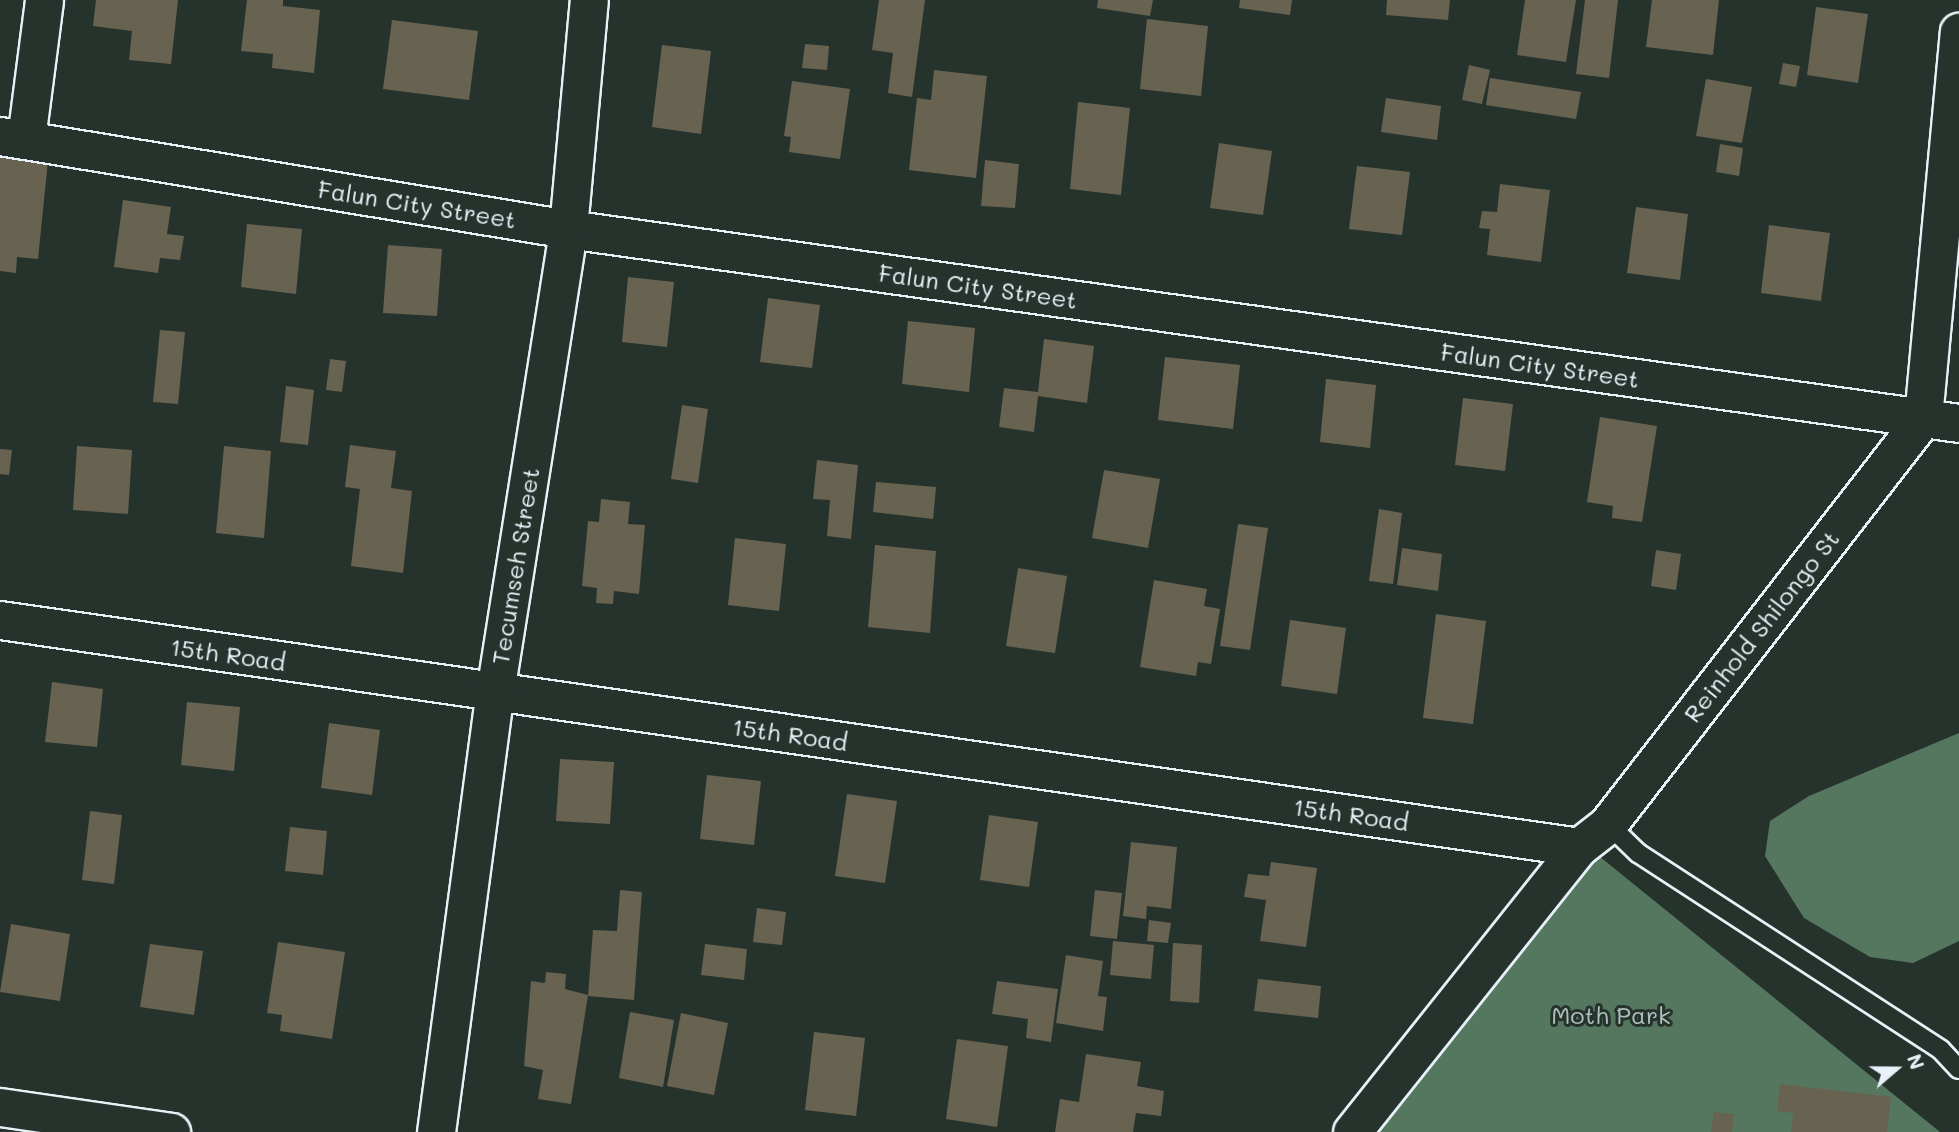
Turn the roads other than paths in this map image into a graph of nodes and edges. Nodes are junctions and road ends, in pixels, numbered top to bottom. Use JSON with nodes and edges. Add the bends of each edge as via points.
{"nodes":[{"id":1,"x":44,"y":0,"type":"edge"},
{"id":2,"x":589,"y":0,"type":"edge"},
{"id":3,"x":1959,"y":32,"type":"edge"},
{"id":4,"x":13,"y":138,"type":"edge"},
{"id":5,"x":568,"y":229,"type":"junction"},
{"id":6,"x":1923,"y":418,"type":"junction"},
{"id":7,"x":1959,"y":423,"type":"edge"},
{"id":8,"x":0,"y":620,"type":"edge"},
{"id":9,"x":495,"y":692,"type":"junction"},
{"id":10,"x":1608,"y":824,"type":"junction"},
{"id":11,"x":1579,"y":847,"type":"junction"},
{"id":12,"x":1959,"y":1069,"type":"edge"},
{"id":13,"x":0,"y":1107,"type":"edge"},
{"id":14,"x":171,"y":1132,"type":"edge"},
{"id":15,"x":436,"y":1132,"type":"edge"},
{"id":16,"x":1352,"y":1132,"type":"edge"}],
"edges":[{"from":1,"to":4,"type":"street"},
{"from":2,"to":5,"type":"street","name":"Tecumseh Street"},
{"from":3,"to":6,"type":"street"},
{"from":4,"to":5,"type":"street","name":"Falun City Street"},
{"from":5,"to":6,"type":"street","name":"Falun City Street"},
{"from":5,"to":9,"type":"street","name":"Tecumseh Street"},
{"from":6,"to":7,"type":"street","name":"Falun City Street"},
{"from":6,"to":10,"type":"street","name":"Reinhold Shilongo St"},
{"from":8,"to":9,"type":"street","name":"15th Road"},
{"from":9,"to":11,"type":"street","name":"15th Road"},
{"from":9,"to":15,"type":"street","name":"Tecumseh Street"},
{"from":10,"to":11,"type":"street","name":"Reinhold Shilongo St"},
{"from":10,"to":12,"type":"lane","via":[[1638,853],[1941,1050]]},
{"from":11,"to":16,"type":"street","name":"Reinhold Shilongo St"},
{"from":13,"to":14,"type":"street"}]}
